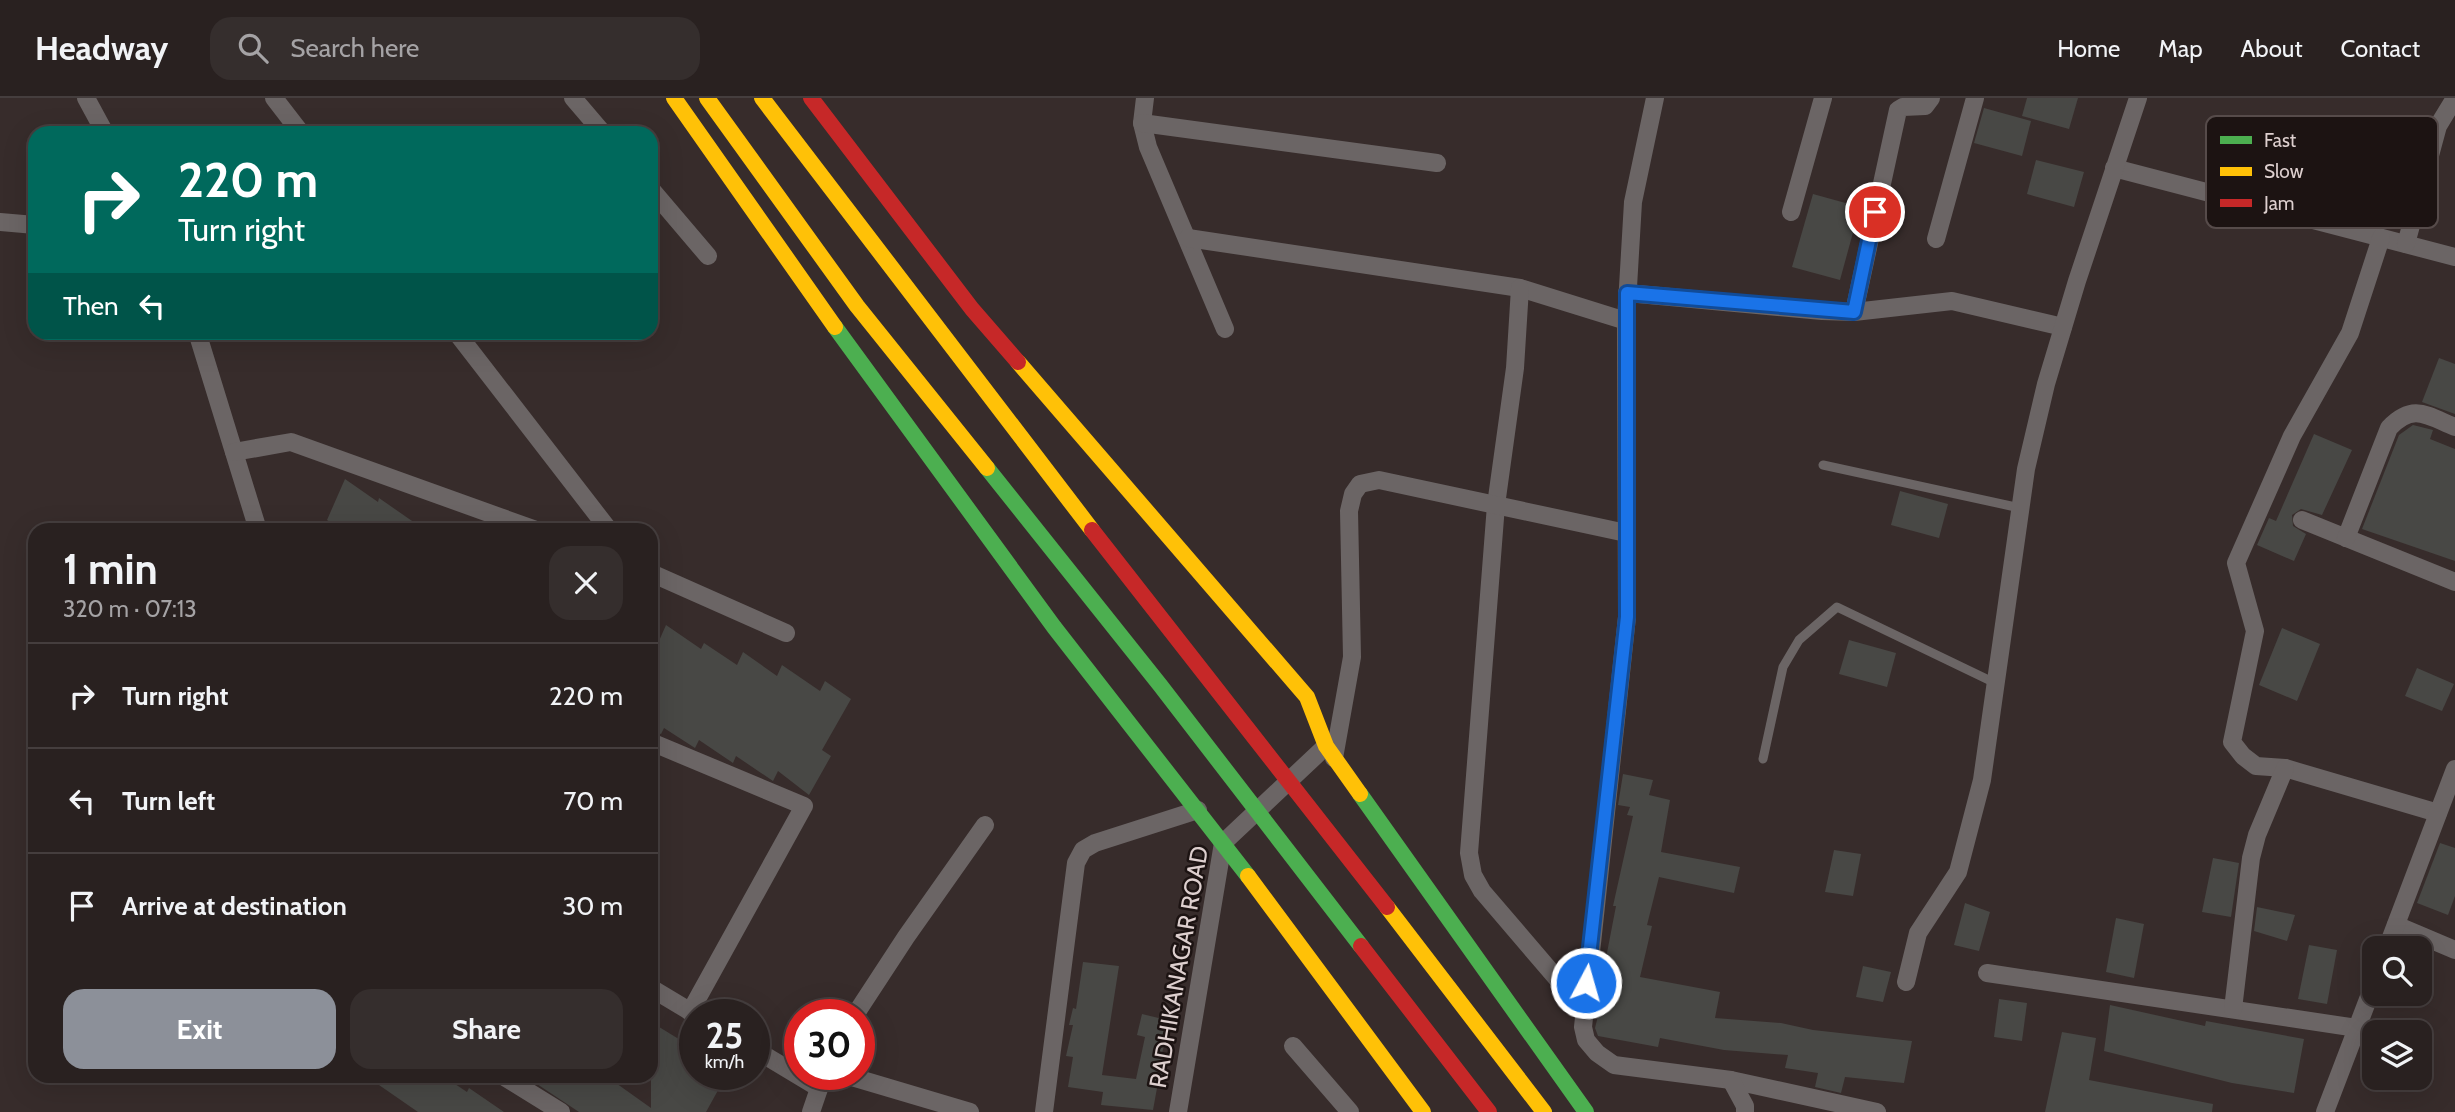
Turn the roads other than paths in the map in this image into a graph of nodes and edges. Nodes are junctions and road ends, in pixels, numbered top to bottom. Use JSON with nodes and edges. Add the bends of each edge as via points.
{"nodes":[{"id":1,"x":86,"y":98,"type":"edge"},
{"id":2,"x":274,"y":98,"type":"edge"},
{"id":3,"x":573,"y":98,"type":"edge"},
{"id":4,"x":674,"y":98,"type":"edge"},
{"id":5,"x":707,"y":98,"type":"edge"},
{"id":6,"x":762,"y":98,"type":"edge"},
{"id":7,"x":811,"y":98,"type":"edge"},
{"id":8,"x":1145,"y":98,"type":"edge"},
{"id":9,"x":1655,"y":98,"type":"edge"},
{"id":10,"x":1823,"y":98,"type":"edge"},
{"id":11,"x":1931,"y":98,"type":"edge"},
{"id":12,"x":1975,"y":98,"type":"edge"},
{"id":13,"x":2138,"y":98,"type":"edge"},
{"id":14,"x":2455,"y":99,"type":"edge"},
{"id":15,"x":1142,"y":123,"type":"junction"},
{"id":16,"x":100,"y":126,"type":"edge"},
{"id":17,"x":296,"y":126,"type":"edge"},
{"id":18,"x":597,"y":126,"type":"edge"},
{"id":19,"x":2438,"y":126,"type":"edge"},
{"id":20,"x":1437,"y":163,"type":"dead end"},
{"id":21,"x":2114,"y":168,"type":"junction"},
{"id":22,"x":2206,"y":192,"type":"edge"},
{"id":23,"x":658,"y":197,"type":"edge"},
{"id":24,"x":1791,"y":212,"type":"dead end"},
{"id":25,"x":0,"y":222,"type":"edge"},
{"id":26,"x":28,"y":224,"type":"edge"},
{"id":27,"x":2343,"y":228,"type":"edge"},
{"id":28,"x":2410,"y":228,"type":"edge"},
{"id":29,"x":1188,"y":238,"type":"junction"},
{"id":30,"x":2381,"y":238,"type":"junction"},
{"id":31,"x":1936,"y":239,"type":"dead end"},
{"id":32,"x":2406,"y":244,"type":"junction"},
{"id":33,"x":708,"y":256,"type":"dead end"},
{"id":34,"x":2455,"y":257,"type":"edge"},
{"id":35,"x":1520,"y":288,"type":"junction"},
{"id":36,"x":1627,"y":293,"type":"junction"},
{"id":37,"x":1854,"y":312,"type":"junction"},
{"id":38,"x":1626,"y":321,"type":"junction"},
{"id":39,"x":2063,"y":327,"type":"junction"},
{"id":40,"x":1225,"y":329,"type":"dead end"},
{"id":41,"x":199,"y":340,"type":"edge"},
{"id":42,"x":462,"y":340,"type":"edge"},
{"id":43,"x":2455,"y":427,"type":"edge"},
{"id":44,"x":234,"y":452,"type":"junction"},
{"id":45,"x":1823,"y":465,"type":"dead end"},
{"id":46,"x":1496,"y":505,"type":"junction"},
{"id":47,"x":2020,"y":508,"type":"junction"},
{"id":48,"x":2302,"y":520,"type":"dead end"},
{"id":49,"x":256,"y":523,"type":"edge"},
{"id":50,"x":517,"y":523,"type":"edge"},
{"id":51,"x":604,"y":523,"type":"edge"},
{"id":52,"x":1626,"y":533,"type":"junction"},
{"id":53,"x":2346,"y":538,"type":"junction"},
{"id":54,"x":658,"y":576,"type":"edge"},
{"id":55,"x":2455,"y":582,"type":"edge"},
{"id":56,"x":786,"y":633,"type":"dead end"},
{"id":57,"x":1995,"y":683,"type":"junction"},
{"id":58,"x":658,"y":745,"type":"edge"},
{"id":59,"x":1330,"y":752,"type":"junction"},
{"id":60,"x":1763,"y":758,"type":"dead end"},
{"id":61,"x":2285,"y":768,"type":"junction"},
{"id":62,"x":2455,"y":769,"type":"edge"},
{"id":63,"x":1198,"y":810,"type":"junction"},
{"id":64,"x":2438,"y":813,"type":"junction"},
{"id":65,"x":985,"y":825,"type":"dead end"},
{"id":66,"x":1223,"y":843,"type":"junction"},
{"id":67,"x":2396,"y":925,"type":"junction"},
{"id":68,"x":2392,"y":936,"type":"edge"},
{"id":69,"x":2455,"y":950,"type":"edge"},
{"id":70,"x":1987,"y":973,"type":"dead end"},
{"id":71,"x":1906,"y":982,"type":"dead end"},
{"id":72,"x":658,"y":992,"type":"edge"},
{"id":73,"x":701,"y":999,"type":"edge"},
{"id":74,"x":865,"y":999,"type":"edge"},
{"id":75,"x":679,"y":1005,"type":"edge"},
{"id":76,"x":2365,"y":1006,"type":"edge"},
{"id":77,"x":1583,"y":1009,"type":"junction"},
{"id":78,"x":2232,"y":1009,"type":"junction"},
{"id":79,"x":2357,"y":1028,"type":"junction"},
{"id":80,"x":1293,"y":1046,"type":"dead end"},
{"id":81,"x":1731,"y":1080,"type":"junction"},
{"id":82,"x":514,"y":1083,"type":"edge"},
{"id":83,"x":875,"y":1084,"type":"edge"},
{"id":84,"x":819,"y":1090,"type":"edge"},
{"id":85,"x":561,"y":1112,"type":"edge"},
{"id":86,"x":811,"y":1112,"type":"edge"},
{"id":87,"x":970,"y":1112,"type":"edge"},
{"id":88,"x":1044,"y":1112,"type":"edge"},
{"id":89,"x":1178,"y":1112,"type":"edge"},
{"id":90,"x":1350,"y":1112,"type":"edge"},
{"id":91,"x":1423,"y":1112,"type":"edge"},
{"id":92,"x":1489,"y":1112,"type":"edge"},
{"id":93,"x":1544,"y":1112,"type":"edge"},
{"id":94,"x":1586,"y":1112,"type":"edge"},
{"id":95,"x":1745,"y":1112,"type":"edge"},
{"id":96,"x":1877,"y":1112,"type":"edge"},
{"id":97,"x":2325,"y":1112,"type":"edge"}],
"edges":[{"from":1,"to":16,"type":"street"},
{"from":2,"to":17,"type":"street"},
{"from":3,"to":18,"type":"street"},
{"from":4,"to":63,"type":"main road","via":[[1046,616]]},
{"from":5,"to":92,"type":"main road","via":[[857,306],[1160,685]]},
{"from":6,"to":93,"type":"main road","via":[[871,246],[1186,653],[1390,907]]},
{"from":7,"to":59,"type":"main road","via":[[972,309],[1307,697]]},
{"from":8,"to":15,"type":"street"},
{"from":9,"to":36,"type":"street","via":[[1633,202]]},
{"from":10,"to":24,"type":"street"},
{"from":11,"to":37,"type":"street","via":[[1925,106],[1898,110]]},
{"from":12,"to":31,"type":"street"},
{"from":13,"to":21,"type":"street"},
{"from":14,"to":19,"type":"street"},
{"from":15,"to":20,"type":"street"},
{"from":15,"to":29,"type":"street"},
{"from":21,"to":22,"type":"street"},
{"from":21,"to":39,"type":"street"},
{"from":23,"to":33,"type":"street"},
{"from":25,"to":26,"type":"street"},
{"from":27,"to":30,"type":"street"},
{"from":28,"to":32,"type":"street"},
{"from":29,"to":35,"type":"street"},
{"from":29,"to":40,"type":"street"},
{"from":30,"to":32,"type":"street"},
{"from":30,"to":61,"type":"street","via":[[2350,332],[2292,436],[2236,564],[2255,631],[2232,742],[2256,766]]},
{"from":32,"to":34,"type":"street"},
{"from":35,"to":38,"type":"street"},
{"from":35,"to":46,"type":"street","via":[[1515,368]]},
{"from":36,"to":37,"type":"street"},
{"from":36,"to":38,"type":"street"},
{"from":37,"to":39,"type":"street","via":[[1952,301]]},
{"from":38,"to":52,"type":"street"},
{"from":39,"to":47,"type":"street"},
{"from":41,"to":44,"type":"street"},
{"from":42,"to":51,"type":"street"},
{"from":43,"to":53,"type":"street","via":[[2418,412],[2402,415],[2389,428]]},
{"from":44,"to":49,"type":"street"},
{"from":44,"to":50,"type":"street","via":[[291,442]]},
{"from":45,"to":47,"type":"lane"},
{"from":46,"to":52,"type":"street"},
{"from":46,"to":59,"type":"street","via":[[1378,480],[1360,484],[1353,494],[1348,567],[1352,657]]},
{"from":46,"to":77,"type":"street","via":[[1469,853],[1482,891]]},
{"from":47,"to":57,"type":"street"},
{"from":48,"to":53,"type":"street"},
{"from":52,"to":77,"type":"street","via":[[1627,617]]},
{"from":53,"to":55,"type":"street"},
{"from":54,"to":56,"type":"street"},
{"from":57,"to":60,"type":"lane","via":[[1837,607],[1799,640],[1783,667]]},
{"from":57,"to":71,"type":"street","via":[[1982,780],[1958,872],[1918,933]]},
{"from":58,"to":73,"type":"street","via":[[804,806]]},
{"from":59,"to":66,"type":"street","name":"RADHIKANAGAR ROAD"},
{"from":59,"to":94,"type":"main road"},
{"from":61,"to":64,"type":"street"},
{"from":61,"to":78,"type":"street","via":[[2251,858]]},
{"from":62,"to":64,"type":"street"},
{"from":63,"to":66,"type":"main road"},
{"from":63,"to":88,"type":"street","via":[[1094,842],[1076,863]]},
{"from":64,"to":67,"type":"street"},
{"from":65,"to":74,"type":"street"},
{"from":66,"to":89,"type":"street","name":"RADHIKANAGAR ROAD"},
{"from":66,"to":91,"type":"main road"},
{"from":67,"to":68,"type":"street"},
{"from":67,"to":69,"type":"street"},
{"from":70,"to":78,"type":"street"},
{"from":72,"to":75,"type":"street"},
{"from":76,"to":79,"type":"street"},
{"from":77,"to":81,"type":"street","via":[[1586,1040],[1614,1065]]},
{"from":78,"to":79,"type":"street"},
{"from":79,"to":97,"type":"street"},
{"from":80,"to":90,"type":"street"},
{"from":81,"to":95,"type":"street"},
{"from":81,"to":96,"type":"street"},
{"from":82,"to":85,"type":"street"},
{"from":83,"to":87,"type":"street"},
{"from":84,"to":86,"type":"street"}]}
